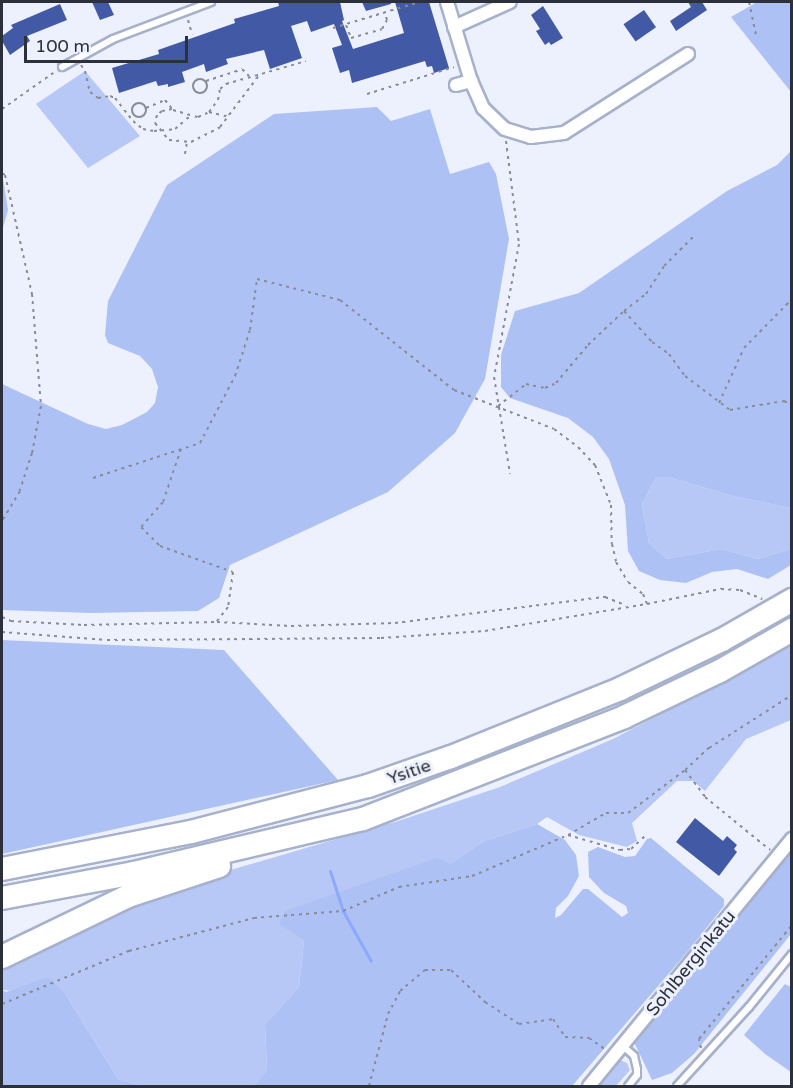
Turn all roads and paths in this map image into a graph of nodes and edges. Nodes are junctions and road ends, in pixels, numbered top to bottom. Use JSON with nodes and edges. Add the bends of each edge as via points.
{"nodes":[{"id":1,"x":212,"y":2,"type":"edge"},
{"id":2,"x":420,"y":2,"type":"edge"},
{"id":3,"x":447,"y":2,"type":"edge"},
{"id":4,"x":510,"y":2,"type":"edge"},
{"id":5,"x":749,"y":2,"type":"edge"},
{"id":6,"x":185,"y":11,"type":"junction"},
{"id":7,"x":385,"y":12,"type":"junction"},
{"id":8,"x":346,"y":25,"type":"junction"},
{"id":9,"x":454,"y":27,"type":"junction"},
{"id":10,"x":333,"y":28,"type":"dead end"},
{"id":11,"x":192,"y":34,"type":"dead end"},
{"id":12,"x":756,"y":36,"type":"dead end"},
{"id":13,"x":688,"y":54,"type":"dead end"},
{"id":14,"x":77,"y":59,"type":"junction"},
{"id":15,"x":306,"y":61,"type":"dead end"},
{"id":16,"x":466,"y":64,"type":"junction"},
{"id":17,"x":62,"y":67,"type":"joint"},
{"id":18,"x":260,"y":74,"type":"junction"},
{"id":19,"x":250,"y":76,"type":"junction"},
{"id":20,"x":206,"y":81,"type":"junction"},
{"id":21,"x":471,"y":81,"type":"junction"},
{"id":22,"x":456,"y":85,"type":"dead end"},
{"id":23,"x":367,"y":94,"type":"dead end"},
{"id":24,"x":146,"y":108,"type":"junction"},
{"id":25,"x":2,"y":109,"type":"edge"},
{"id":26,"x":173,"y":110,"type":"junction"},
{"id":27,"x":209,"y":112,"type":"junction"},
{"id":28,"x":190,"y":116,"type":"junction"},
{"id":29,"x":228,"y":117,"type":"junction"},
{"id":30,"x":159,"y":129,"type":"junction"},
{"id":31,"x":505,"y":129,"type":"junction"},
{"id":32,"x":187,"y":142,"type":"junction"},
{"id":33,"x":185,"y":154,"type":"dead end"},
{"id":34,"x":2,"y":173,"type":"edge"},
{"id":35,"x":696,"y":234,"type":"dead end"},
{"id":36,"x":792,"y":299,"type":"edge"},
{"id":37,"x":624,"y":311,"type":"junction"},
{"id":38,"x":719,"y":403,"type":"junction"},
{"id":39,"x":792,"y":405,"type":"edge"},
{"id":40,"x":497,"y":406,"type":"junction"},
{"id":41,"x":182,"y":449,"type":"junction"},
{"id":42,"x":510,"y":474,"type":"dead end"},
{"id":43,"x":93,"y":478,"type":"dead end"},
{"id":44,"x":2,"y":521,"type":"edge"},
{"id":45,"x":762,"y":599,"type":"dead end"},
{"id":46,"x":792,"y":600,"type":"edge"},
{"id":47,"x":647,"y":604,"type":"junction"},
{"id":48,"x":628,"y":606,"type":"junction"},
{"id":49,"x":2,"y":617,"type":"edge"},
{"id":50,"x":217,"y":622,"type":"junction"},
{"id":51,"x":792,"y":630,"type":"edge"},
{"id":52,"x":2,"y":632,"type":"edge"},
{"id":53,"x":792,"y":695,"type":"edge"},
{"id":54,"x":685,"y":770,"type":"junction"},
{"id":55,"x":363,"y":819,"type":"junction"},
{"id":56,"x":568,"y":836,"type":"junction"},
{"id":57,"x":645,"y":836,"type":"dead end"},
{"id":58,"x":792,"y":839,"type":"edge"},
{"id":59,"x":778,"y":856,"type":"junction"},
{"id":60,"x":2,"y":869,"type":"edge"},
{"id":61,"x":2,"y":898,"type":"edge"},
{"id":62,"x":792,"y":925,"type":"edge"},
{"id":63,"x":792,"y":954,"type":"edge"},
{"id":64,"x":2,"y":957,"type":"edge"},
{"id":65,"x":2,"y":1004,"type":"edge"},
{"id":66,"x":623,"y":1046,"type":"junction"},
{"id":67,"x":615,"y":1056,"type":"junction"},
{"id":68,"x":703,"y":1059,"type":"junction"},
{"id":69,"x":369,"y":1086,"type":"edge"},
{"id":70,"x":589,"y":1086,"type":"edge"},
{"id":71,"x":628,"y":1086,"type":"edge"},
{"id":72,"x":677,"y":1086,"type":"edge"}],
"edges":[{"from":1,"to":6,"type":"lane"},
{"from":2,"to":7,"type":"path"},
{"from":3,"to":9,"type":"street"},
{"from":4,"to":9,"type":"street"},
{"from":5,"to":12,"type":"path"},
{"from":6,"to":11,"type":"path"},
{"from":6,"to":14,"type":"lane","via":[[113,39]]},
{"from":7,"to":8,"type":"path"},
{"from":7,"to":8,"type":"path","via":[[387,20],[382,29],[351,38]]},
{"from":8,"to":10,"type":"path"},
{"from":9,"to":16,"type":"street"},
{"from":13,"to":31,"type":"street","via":[[564,133],[531,137]]},
{"from":14,"to":17,"type":"lane"},
{"from":14,"to":30,"type":"path","via":[[86,71],[90,92],[98,98],[115,98],[143,129]]},
{"from":15,"to":18,"type":"path"},
{"from":16,"to":21,"type":"street"},
{"from":16,"to":23,"type":"path"},
{"from":17,"to":25,"type":"path"},
{"from":18,"to":19,"type":"path"},
{"from":18,"to":29,"type":"path"},
{"from":19,"to":20,"type":"path","via":[[242,69]]},
{"from":19,"to":27,"type":"path","via":[[220,89]]},
{"from":20,"to":20,"type":"path","via":[[197,79],[194,90],[205,92]]},
{"from":21,"to":22,"type":"street"},
{"from":21,"to":31,"type":"street","via":[[483,108]]},
{"from":24,"to":24,"type":"path","via":[[136,104],[132,112],[141,118]]},
{"from":24,"to":26,"type":"path","via":[[165,100]]},
{"from":26,"to":28,"type":"path"},
{"from":26,"to":30,"type":"path","via":[[157,115],[155,123]]},
{"from":27,"to":28,"type":"path"},
{"from":27,"to":29,"type":"path"},
{"from":28,"to":30,"type":"path","via":[[175,129]]},
{"from":29,"to":32,"type":"path","via":[[209,135]]},
{"from":30,"to":32,"type":"path","via":[[169,140]]},
{"from":31,"to":40,"type":"path","via":[[519,244],[497,351]]},
{"from":32,"to":33,"type":"path"},
{"from":34,"to":44,"type":"path","via":[[32,294],[41,406],[20,491]]},
{"from":35,"to":37,"type":"path","via":[[664,266],[646,294]]},
{"from":36,"to":38,"type":"path","via":[[744,348]]},
{"from":37,"to":38,"type":"path","via":[[652,342],[669,354],[685,376]]},
{"from":37,"to":40,"type":"path","via":[[556,382],[545,388],[526,384]]},
{"from":38,"to":39,"type":"path","via":[[730,410],[784,401]]},
{"from":40,"to":41,"type":"path","via":[[453,390],[340,300],[257,279],[250,330],[235,376],[200,443]]},
{"from":40,"to":42,"type":"path"},
{"from":40,"to":47,"type":"path","via":[[554,429],[595,465],[611,505],[616,562]]},
{"from":41,"to":43,"type":"path"},
{"from":41,"to":50,"type":"path","via":[[163,502],[141,527],[160,546],[233,572],[228,607]]},
{"from":45,"to":47,"type":"path","via":[[740,590],[722,589]]},
{"from":46,"to":60,"type":"highway","name":"Ysitie","via":[[722,640],[620,689],[389,779],[191,832]]},
{"from":47,"to":48,"type":"path"},
{"from":48,"to":50,"type":"path","via":[[604,597],[395,623],[291,626]]},
{"from":48,"to":52,"type":"path","via":[[485,631],[381,638],[107,640]]},
{"from":49,"to":50,"type":"path","via":[[11,621],[84,625]]},
{"from":51,"to":55,"type":"highway","name":"Ysitie","via":[[720,671],[624,717]]},
{"from":53,"to":54,"type":"path","via":[[709,748]]},
{"from":54,"to":56,"type":"path","via":[[628,813],[606,813]]},
{"from":54,"to":59,"type":"path","via":[[705,797]]},
{"from":55,"to":61,"type":"highway","name":"Ysitie","via":[[134,873]]},
{"from":55,"to":64,"type":"highway","via":[[128,896]]},
{"from":56,"to":57,"type":"path","via":[[620,850],[631,849]]},
{"from":56,"to":65,"type":"path","via":[[472,876],[399,887],[343,911],[254,918],[129,951]]},
{"from":58,"to":59,"type":"street","name":"Sohlberginkatu"},
{"from":59,"to":66,"type":"street","name":"Sohlberginkatu"},
{"from":62,"to":68,"type":"path","via":[[699,1040]]},
{"from":63,"to":68,"type":"lane"},
{"from":66,"to":67,"type":"street","name":"Sohlberginkatu"},
{"from":66,"to":71,"type":"lane","via":[[634,1056],[637,1069]]},
{"from":67,"to":69,"type":"path","via":[[589,1038],[565,1037],[553,1019],[519,1024],[485,1002],[451,970],[425,970],[400,991],[388,1014]]},
{"from":67,"to":70,"type":"street","name":"Sohlberginkatu"},
{"from":68,"to":72,"type":"lane"}]}
